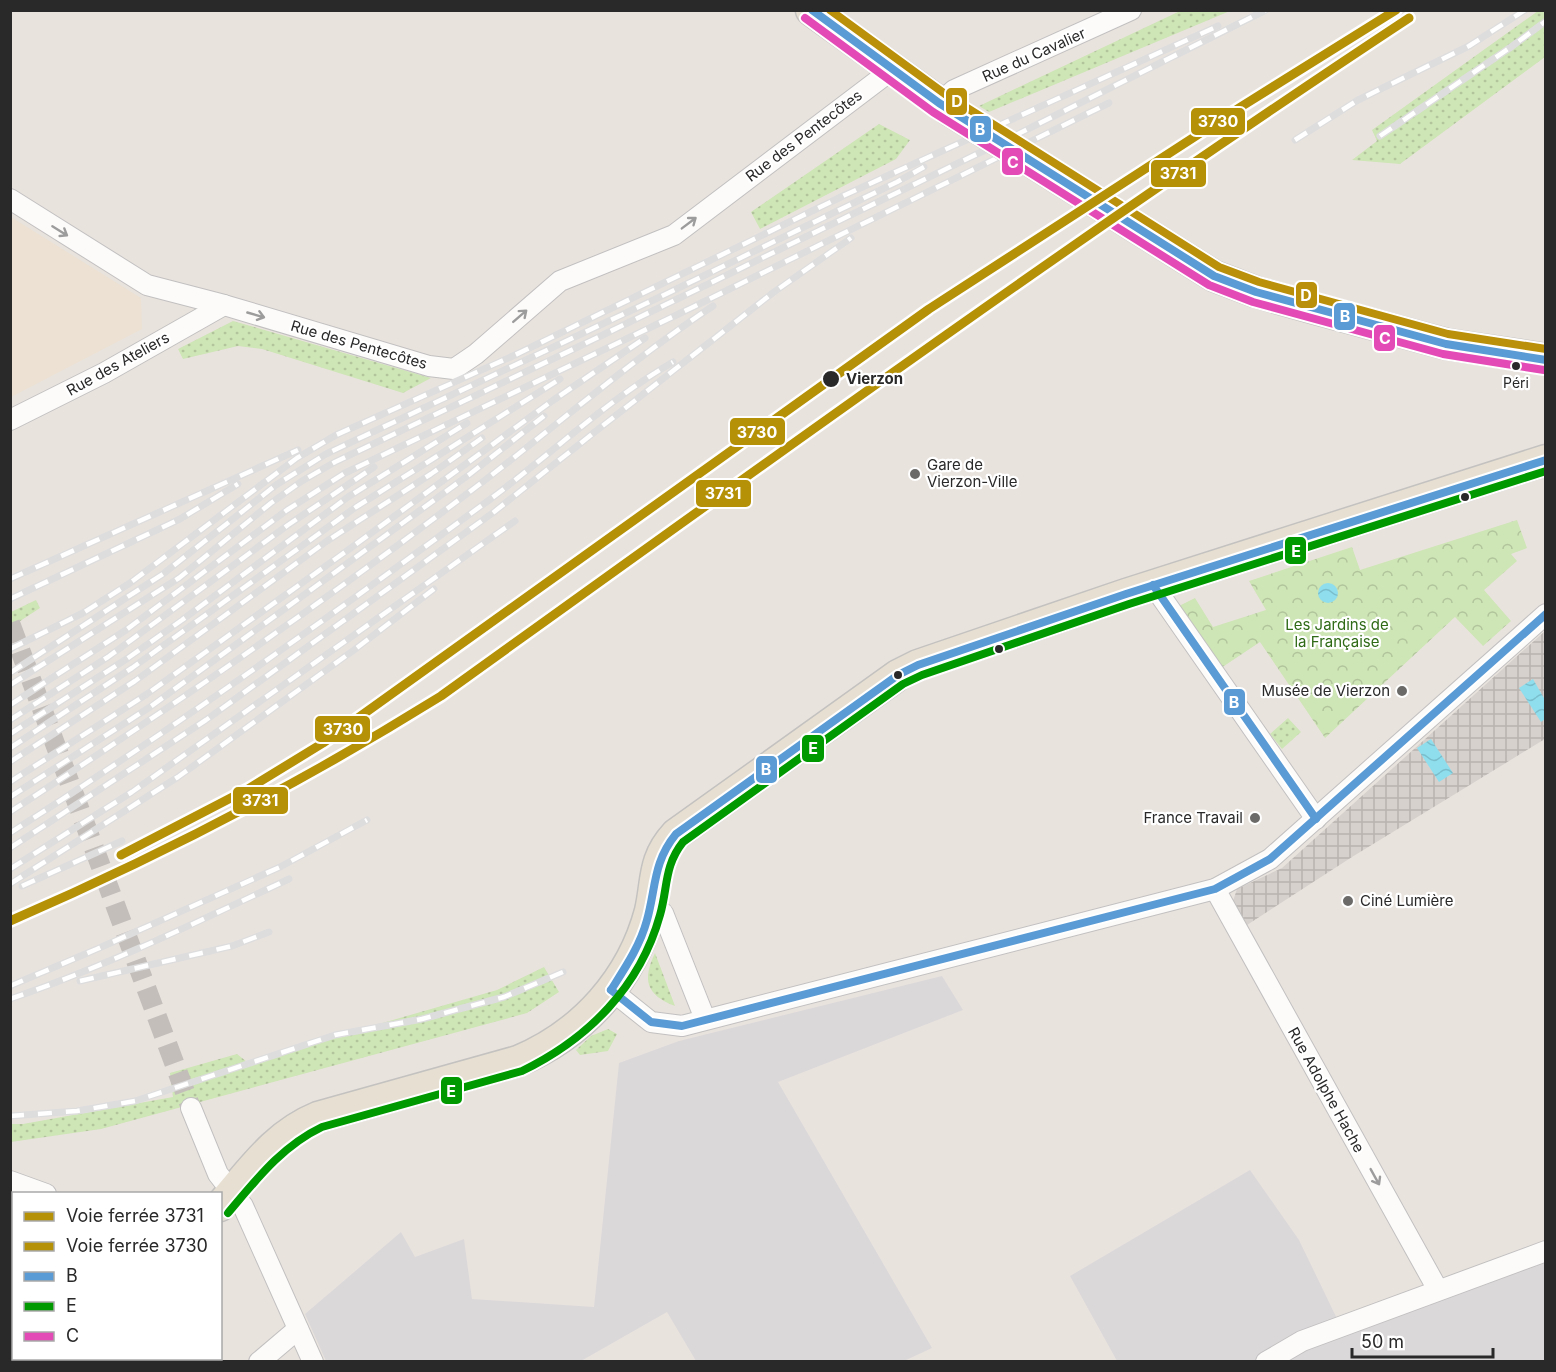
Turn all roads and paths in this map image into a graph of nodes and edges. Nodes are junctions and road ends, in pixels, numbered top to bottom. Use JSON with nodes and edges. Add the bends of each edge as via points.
{"nodes":[{"id":1,"x":811,"y":10,"type":"edge"},
{"id":2,"x":1131,"y":10,"type":"edge"},
{"id":3,"x":893,"y":69,"type":"junction"},
{"id":4,"x":945,"y":107,"type":"junction"},
{"id":5,"x":10,"y":200,"type":"edge"},
{"id":6,"x":224,"y":305,"type":"junction"},
{"id":7,"x":1545,"y":359,"type":"edge"},
{"id":8,"x":10,"y":420,"type":"edge"},
{"id":9,"x":1545,"y":460,"type":"edge"},
{"id":10,"x":1153,"y":585,"type":"junction"},
{"id":11,"x":1545,"y":614,"type":"edge"},
{"id":12,"x":1316,"y":819,"type":"junction"},
{"id":13,"x":1215,"y":889,"type":"junction"},
{"id":14,"x":663,"y":913,"type":"dead end"},
{"id":15,"x":611,"y":990,"type":"junction"},
{"id":16,"x":705,"y":1019,"type":"junction"},
{"id":17,"x":191,"y":1108,"type":"tunnel mouth"},
{"id":18,"x":10,"y":1181,"type":"edge"},
{"id":19,"x":40,"y":1192,"type":"edge"},
{"id":20,"x":226,"y":1199,"type":"edge"},
{"id":21,"x":1545,"y":1251,"type":"edge"},
{"id":22,"x":1438,"y":1290,"type":"junction"},
{"id":23,"x":298,"y":1329,"type":"junction"},
{"id":24,"x":259,"y":1362,"type":"edge"},
{"id":25,"x":313,"y":1362,"type":"edge"},
{"id":26,"x":1266,"y":1362,"type":"edge"}],
"edges":[{"from":1,"to":3,"type":"main road"},
{"from":2,"to":4,"type":"street","name":"Rue du Cavalier","via":[[954,90]]},
{"from":3,"to":4,"type":"main road"},
{"from":6,"to":3,"type":"street","name":"Rue des Pentecôtes","one_way":true,"via":[[429,366],[454,369],[560,281],[674,235]]},
{"from":4,"to":7,"type":"main road","bridge":true,"via":[[1214,276],[1256,292],[1446,344]]},
{"from":5,"to":6,"type":"street","name":"Rue des Pentecôtes","one_way":true,"via":[[147,285]]},
{"from":6,"to":8,"type":"street","name":"Rue des Ateliers","via":[[104,374]]},
{"from":9,"to":10,"type":"main road"},
{"from":10,"to":12,"type":"street"},
{"from":10,"to":15,"type":"main road","via":[[908,669],[686,826],[661,854],[647,922]]},
{"from":11,"to":12,"type":"street"},
{"from":12,"to":13,"type":"street","via":[[1270,860]]},
{"from":13,"to":16,"type":"street"},
{"from":13,"to":22,"type":"street","name":"Rue Adolphe Hache","one_way":true},
{"from":14,"to":16,"type":"street"},
{"from":15,"to":16,"type":"street","via":[[651,1022],[682,1026]]},
{"from":15,"to":20,"type":"main road","via":[[579,1024],[540,1052],[303,1123],[277,1141]]},
{"from":17,"to":20,"type":"street"},
{"from":18,"to":19,"type":"street"},
{"from":20,"to":23,"type":"street","via":[[243,1206]]},
{"from":21,"to":22,"type":"street"},
{"from":22,"to":26,"type":"street","via":[[1302,1341]]},
{"from":23,"to":24,"type":"street"},
{"from":23,"to":25,"type":"street"}]}
